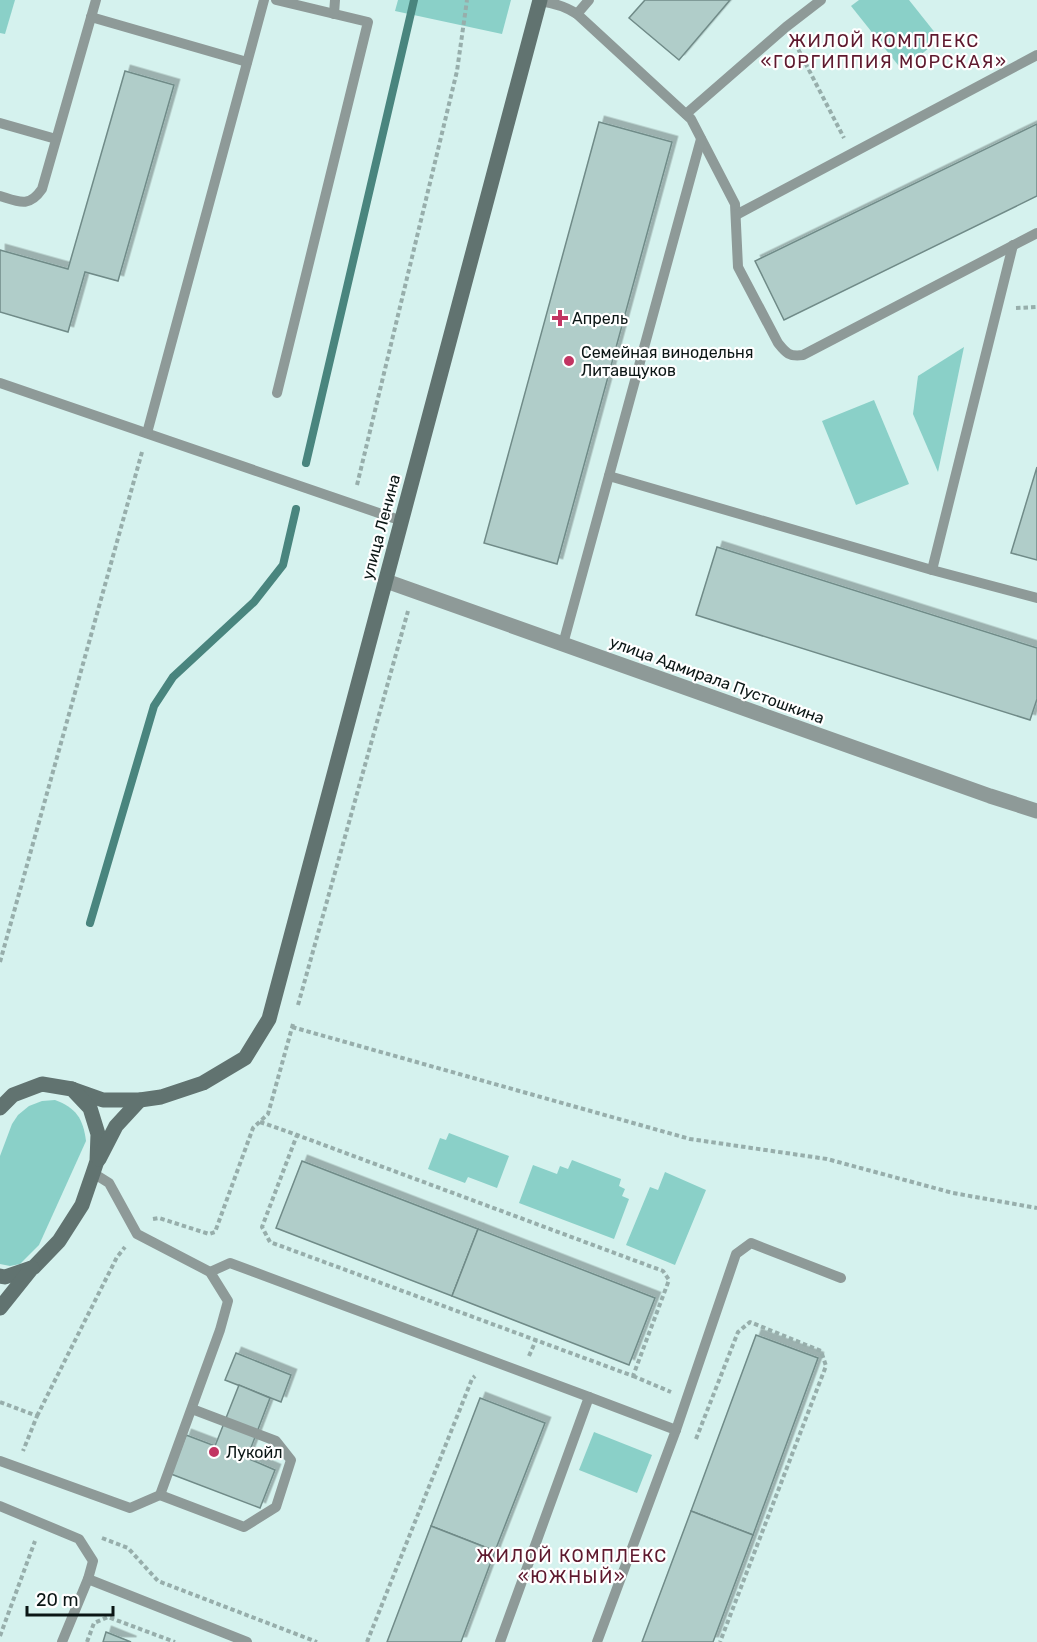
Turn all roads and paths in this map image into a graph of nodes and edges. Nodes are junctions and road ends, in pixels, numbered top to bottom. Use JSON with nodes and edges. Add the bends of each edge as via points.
{"nodes":[{"id":1,"x":96,"y":0,"type":"edge"},
{"id":2,"x":264,"y":0,"type":"edge"},
{"id":3,"x":276,"y":0,"type":"edge"},
{"id":4,"x":335,"y":0,"type":"edge"},
{"id":5,"x":466,"y":0,"type":"edge"},
{"id":6,"x":540,"y":0,"type":"edge"},
{"id":7,"x":589,"y":0,"type":"edge"},
{"id":8,"x":821,"y":0,"type":"edge"},
{"id":9,"x":334,"y":14,"type":"junction"},
{"id":10,"x":577,"y":14,"type":"junction"},
{"id":11,"x":91,"y":17,"type":"junction"},
{"id":12,"x":786,"y":27,"type":"junction"},
{"id":13,"x":1037,"y":55,"type":"edge"},
{"id":14,"x":247,"y":62,"type":"junction"},
{"id":15,"x":686,"y":114,"type":"junction"},
{"id":16,"x":0,"y":123,"type":"edge"},
{"id":17,"x":56,"y":139,"type":"junction"},
{"id":18,"x":701,"y":139,"type":"junction"},
{"id":19,"x":852,"y":153,"type":"junction"},
{"id":20,"x":0,"y":196,"type":"edge"},
{"id":21,"x":736,"y":214,"type":"junction"},
{"id":22,"x":1037,"y":233,"type":"edge"},
{"id":23,"x":1013,"y":245,"type":"junction"},
{"id":24,"x":0,"y":383,"type":"edge"},
{"id":25,"x":277,"y":393,"type":"dead end"},
{"id":26,"x":147,"y":434,"type":"junction"},
{"id":27,"x":609,"y":476,"type":"junction"},
{"id":28,"x":352,"y":504,"type":"junction"},
{"id":29,"x":402,"y":521,"type":"junction"},
{"id":30,"x":932,"y":570,"type":"junction"},
{"id":31,"x":386,"y":581,"type":"junction"},
{"id":32,"x":1037,"y":598,"type":"edge"},
{"id":33,"x":563,"y":644,"type":"junction"},
{"id":34,"x":1037,"y":811,"type":"edge"},
{"id":35,"x":0,"y":962,"type":"edge"},
{"id":36,"x":292,"y":1027,"type":"dead end"},
{"id":37,"x":72,"y":1089,"type":"junction"},
{"id":38,"x":6,"y":1097,"type":"edge"},
{"id":39,"x":140,"y":1101,"type":"junction"},
{"id":40,"x":0,"y":1108,"type":"edge"},
{"id":41,"x":260,"y":1122,"type":"dead end"},
{"id":42,"x":297,"y":1135,"type":"junction"},
{"id":43,"x":95,"y":1167,"type":"junction"},
{"id":44,"x":1037,"y":1208,"type":"edge"},
{"id":45,"x":34,"y":1267,"type":"junction"},
{"id":46,"x":210,"y":1272,"type":"junction"},
{"id":47,"x":0,"y":1276,"type":"edge"},
{"id":48,"x":841,"y":1278,"type":"dead end"},
{"id":49,"x":0,"y":1308,"type":"edge"},
{"id":50,"x":738,"y":1332,"type":"dead end"},
{"id":51,"x":482,"y":1372,"type":"dead end"},
{"id":52,"x":589,"y":1397,"type":"junction"},
{"id":53,"x":192,"y":1409,"type":"junction"},
{"id":54,"x":676,"y":1430,"type":"junction"},
{"id":55,"x":0,"y":1461,"type":"edge"},
{"id":56,"x":160,"y":1495,"type":"junction"},
{"id":57,"x":0,"y":1506,"type":"edge"},
{"id":58,"x":37,"y":1536,"type":"dead end"},
{"id":59,"x":93,"y":1561,"type":"junction"},
{"id":60,"x":88,"y":1579,"type":"junction"},
{"id":61,"x":0,"y":1636,"type":"edge"},
{"id":62,"x":228,"y":1639,"type":"edge"},
{"id":63,"x":62,"y":1642,"type":"edge"},
{"id":64,"x":87,"y":1642,"type":"edge"},
{"id":65,"x":175,"y":1642,"type":"edge"},
{"id":66,"x":247,"y":1642,"type":"edge"},
{"id":67,"x":317,"y":1642,"type":"edge"},
{"id":68,"x":368,"y":1642,"type":"edge"},
{"id":69,"x":500,"y":1642,"type":"edge"},
{"id":70,"x":597,"y":1642,"type":"edge"},
{"id":71,"x":720,"y":1642,"type":"edge"}],
"edges":[{"from":1,"to":11,"type":"lane"},
{"from":2,"to":14,"type":"lane"},
{"from":3,"to":9,"type":"lane"},
{"from":4,"to":9,"type":"lane"},
{"from":5,"to":28,"type":"path","via":[[457,71]]},
{"from":6,"to":10,"type":"lane"},
{"from":6,"to":29,"type":"street","name":"улица Ленина"},
{"from":7,"to":10,"type":"lane"},
{"from":8,"to":12,"type":"lane"},
{"from":9,"to":25,"type":"lane","via":[[368,21]]},
{"from":10,"to":15,"type":"lane"},
{"from":11,"to":14,"type":"lane"},
{"from":11,"to":17,"type":"lane"},
{"from":12,"to":15,"type":"lane"},
{"from":12,"to":19,"type":"path"},
{"from":13,"to":19,"type":"lane"},
{"from":14,"to":26,"type":"lane"},
{"from":15,"to":18,"type":"lane"},
{"from":16,"to":17,"type":"lane"},
{"from":17,"to":20,"type":"lane","via":[[36,198],[20,202]]},
{"from":18,"to":21,"type":"lane","via":[[731,194]]},
{"from":18,"to":27,"type":"lane"},
{"from":19,"to":21,"type":"lane"},
{"from":21,"to":23,"type":"lane","via":[[738,267],[778,343],[794,356],[803,355]]},
{"from":22,"to":23,"type":"lane"},
{"from":23,"to":30,"type":"lane"},
{"from":24,"to":26,"type":"lane"},
{"from":26,"to":28,"type":"lane"},
{"from":26,"to":35,"type":"path"},
{"from":27,"to":30,"type":"lane"},
{"from":27,"to":33,"type":"lane"},
{"from":28,"to":29,"type":"lane"},
{"from":29,"to":31,"type":"street","name":"улица Ленина"},
{"from":30,"to":32,"type":"lane"},
{"from":31,"to":33,"type":"street","name":"улица Адмирала Пустошкина"},
{"from":31,"to":39,"type":"street","name":"улица Ленина","via":[[268,1019],[245,1058],[202,1083]]},
{"from":33,"to":34,"type":"street","name":"улица Адмирала Пустошкина"},
{"from":36,"to":44,"type":"path","via":[[690,1139],[827,1159],[953,1193]]},
{"from":37,"to":38,"type":"street","via":[[42,1084]]},
{"from":37,"to":39,"type":"street","via":[[103,1100]]},
{"from":37,"to":43,"type":"street","via":[[90,1108],[98,1134]]},
{"from":38,"to":40,"type":"street"},
{"from":39,"to":43,"type":"street","via":[[116,1126]]},
{"from":41,"to":42,"type":"path"},
{"from":42,"to":42,"type":"path","via":[[262,1227],[270,1242],[633,1376],[669,1280],[663,1271]]},
{"from":43,"to":45,"type":"street","via":[[82,1204],[59,1241]]},
{"from":43,"to":46,"type":"lane","via":[[110,1183],[137,1234]]},
{"from":45,"to":47,"type":"street"},
{"from":45,"to":49,"type":"street"},
{"from":46,"to":52,"type":"lane","via":[[230,1263]]},
{"from":46,"to":53,"type":"lane","via":[[228,1301]]},
{"from":48,"to":54,"type":"lane","via":[[751,1244],[736,1254]]},
{"from":50,"to":71,"type":"path","via":[[750,1322],[821,1352],[826,1366]]},
{"from":51,"to":68,"type":"path","via":[[472,1379]]},
{"from":52,"to":54,"type":"lane"},
{"from":52,"to":69,"type":"lane"},
{"from":53,"to":56,"type":"lane"},
{"from":53,"to":56,"type":"lane","via":[[276,1441],[291,1460],[276,1507],[244,1527]]},
{"from":54,"to":70,"type":"lane"},
{"from":55,"to":56,"type":"lane","via":[[130,1508]]},
{"from":57,"to":59,"type":"lane","via":[[80,1539]]},
{"from":58,"to":61,"type":"path"},
{"from":59,"to":60,"type":"lane"},
{"from":59,"to":67,"type":"path","via":[[102,1538],[128,1548],[158,1581]]},
{"from":60,"to":62,"type":"lane"},
{"from":60,"to":63,"type":"lane"},
{"from":62,"to":66,"type":"lane"},
{"from":64,"to":65,"type":"path","via":[[94,1623],[108,1617]]}]}
